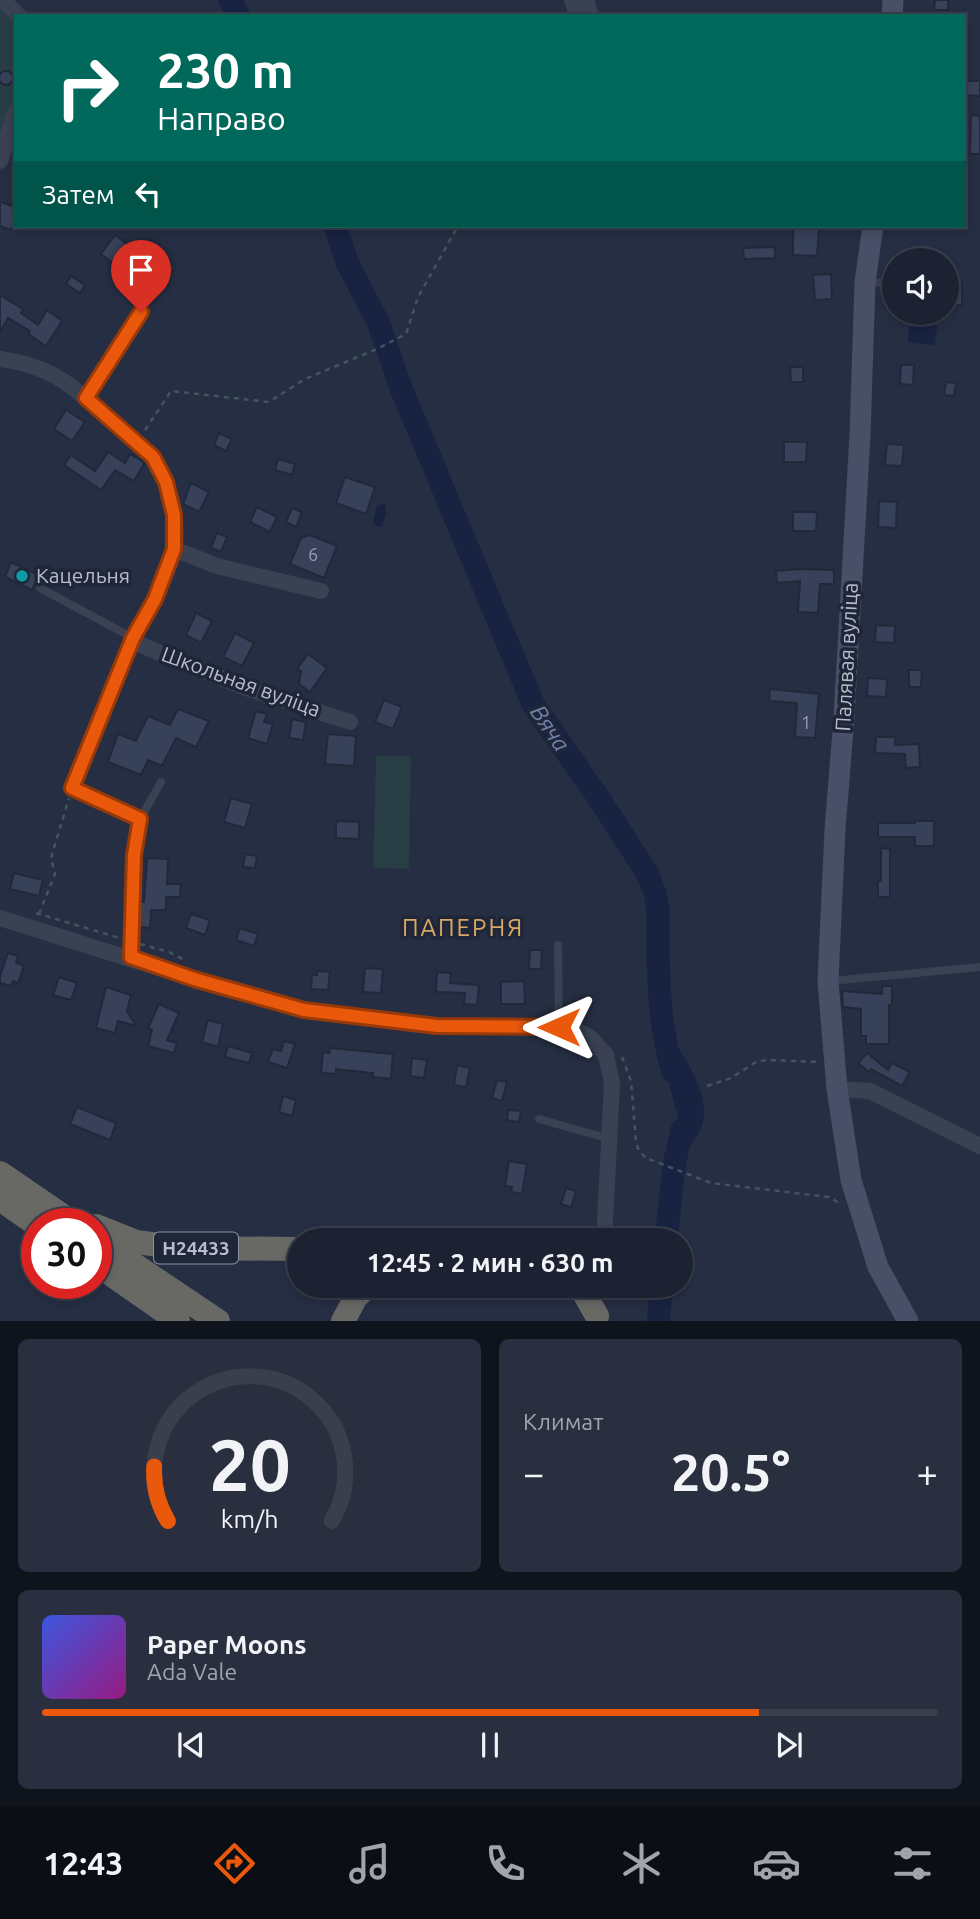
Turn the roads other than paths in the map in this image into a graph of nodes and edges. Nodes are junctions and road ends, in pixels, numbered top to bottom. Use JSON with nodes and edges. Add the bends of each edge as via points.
{"nodes":[{"id":1,"x":3,"y":0,"type":"edge"},
{"id":2,"x":17,"y":14,"type":"edge"},
{"id":3,"x":14,"y":116,"type":"edge"},
{"id":4,"x":0,"y":161,"type":"edge"},
{"id":5,"x":873,"y":228,"type":"edge"},
{"id":6,"x":168,"y":268,"type":"dead end"},
{"id":7,"x":865,"y":282,"type":"junction"},
{"id":8,"x":882,"y":283,"type":"edge"},
{"id":9,"x":0,"y":359,"type":"edge"},
{"id":10,"x":86,"y":398,"type":"junction"},
{"id":11,"x":174,"y":549,"type":"junction"},
{"id":12,"x":40,"y":588,"type":"dead end"},
{"id":13,"x":321,"y":591,"type":"dead end"},
{"id":14,"x":133,"y":638,"type":"junction"},
{"id":15,"x":350,"y":722,"type":"dead end"},
{"id":16,"x":160,"y":782,"type":"dead end"},
{"id":17,"x":140,"y":819,"type":"junction"},
{"id":18,"x":0,"y":918,"type":"edge"},
{"id":19,"x":558,"y":946,"type":"dead end"},
{"id":20,"x":130,"y":949,"type":"junction"},
{"id":21,"x":980,"y":967,"type":"edge"},
{"id":22,"x":828,"y":981,"type":"junction"},
{"id":23,"x":559,"y":1027,"type":"junction"},
{"id":24,"x":837,"y":1089,"type":"junction"},
{"id":25,"x":539,"y":1119,"type":"dead end"},
{"id":26,"x":610,"y":1139,"type":"junction"},
{"id":27,"x":980,"y":1146,"type":"edge"},
{"id":28,"x":0,"y":1173,"type":"edge"},
{"id":29,"x":0,"y":1199,"type":"edge"},
{"id":30,"x":31,"y":1208,"type":"edge"},
{"id":31,"x":21,"y":1209,"type":"edge"},
{"id":32,"x":0,"y":1212,"type":"edge"},
{"id":33,"x":21,"y":1216,"type":"edge"},
{"id":34,"x":605,"y":1228,"type":"edge"},
{"id":35,"x":112,"y":1232,"type":"edge"},
{"id":36,"x":287,"y":1249,"type":"edge"},
{"id":37,"x":112,"y":1250,"type":"edge"},
{"id":38,"x":112,"y":1275,"type":"edge"},
{"id":39,"x":355,"y":1298,"type":"edge"},
{"id":40,"x":586,"y":1298,"type":"edge"},
{"id":41,"x":599,"y":1298,"type":"edge"},
{"id":42,"x":597,"y":1318,"type":"edge"},
{"id":43,"x":178,"y":1321,"type":"edge"},
{"id":44,"x":218,"y":1321,"type":"edge"},
{"id":45,"x":343,"y":1321,"type":"edge"},
{"id":46,"x":908,"y":1321,"type":"edge"}],
"edges":[{"from":1,"to":2,"type":"street"},
{"from":3,"to":4,"type":"street"},
{"from":5,"to":7,"type":"main road","name":"Палявая вуліца"},
{"from":6,"to":10,"type":"lane"},
{"from":7,"to":8,"type":"lane"},
{"from":7,"to":22,"type":"main road","name":"Палявая вуліца"},
{"from":9,"to":10,"type":"street","via":[[43,368]]},
{"from":10,"to":11,"type":"street","via":[[153,457],[166,482],[174,515]]},
{"from":11,"to":13,"type":"street","via":[[217,566]]},
{"from":11,"to":14,"type":"street","via":[[155,599]]},
{"from":12,"to":14,"type":"lane"},
{"from":14,"to":15,"type":"street","name":"Школьная вуліца","via":[[243,687]]},
{"from":14,"to":17,"type":"lane","via":[[72,788]]},
{"from":16,"to":17,"type":"lane"},
{"from":17,"to":20,"type":"lane"},
{"from":18,"to":20,"type":"street"},
{"from":19,"to":23,"type":"lane"},
{"from":20,"to":23,"type":"street","via":[[206,982],[304,1010],[437,1026]]},
{"from":21,"to":22,"type":"lane"},
{"from":22,"to":24,"type":"main road","name":"Палявая вуліца"},
{"from":23,"to":26,"type":"street","via":[[591,1038],[606,1055],[612,1097]]},
{"from":24,"to":27,"type":"street","via":[[870,1091]]},
{"from":24,"to":46,"type":"main road","name":"Палявая вуліца","via":[[851,1180],[864,1225],[878,1267]]},
{"from":25,"to":26,"type":"lane"},
{"from":26,"to":34,"type":"street"},
{"from":28,"to":30,"type":"highway"},
{"from":29,"to":31,"type":"highway"},
{"from":32,"to":33,"type":"highway"},
{"from":35,"to":36,"type":"highway","number":"Н24433","via":[[136,1242],[183,1248]]},
{"from":37,"to":44,"type":"highway"},
{"from":38,"to":43,"type":"highway"},
{"from":39,"to":45,"type":"highway"},
{"from":40,"to":42,"type":"highway"},
{"from":41,"to":42,"type":"highway"}]}
